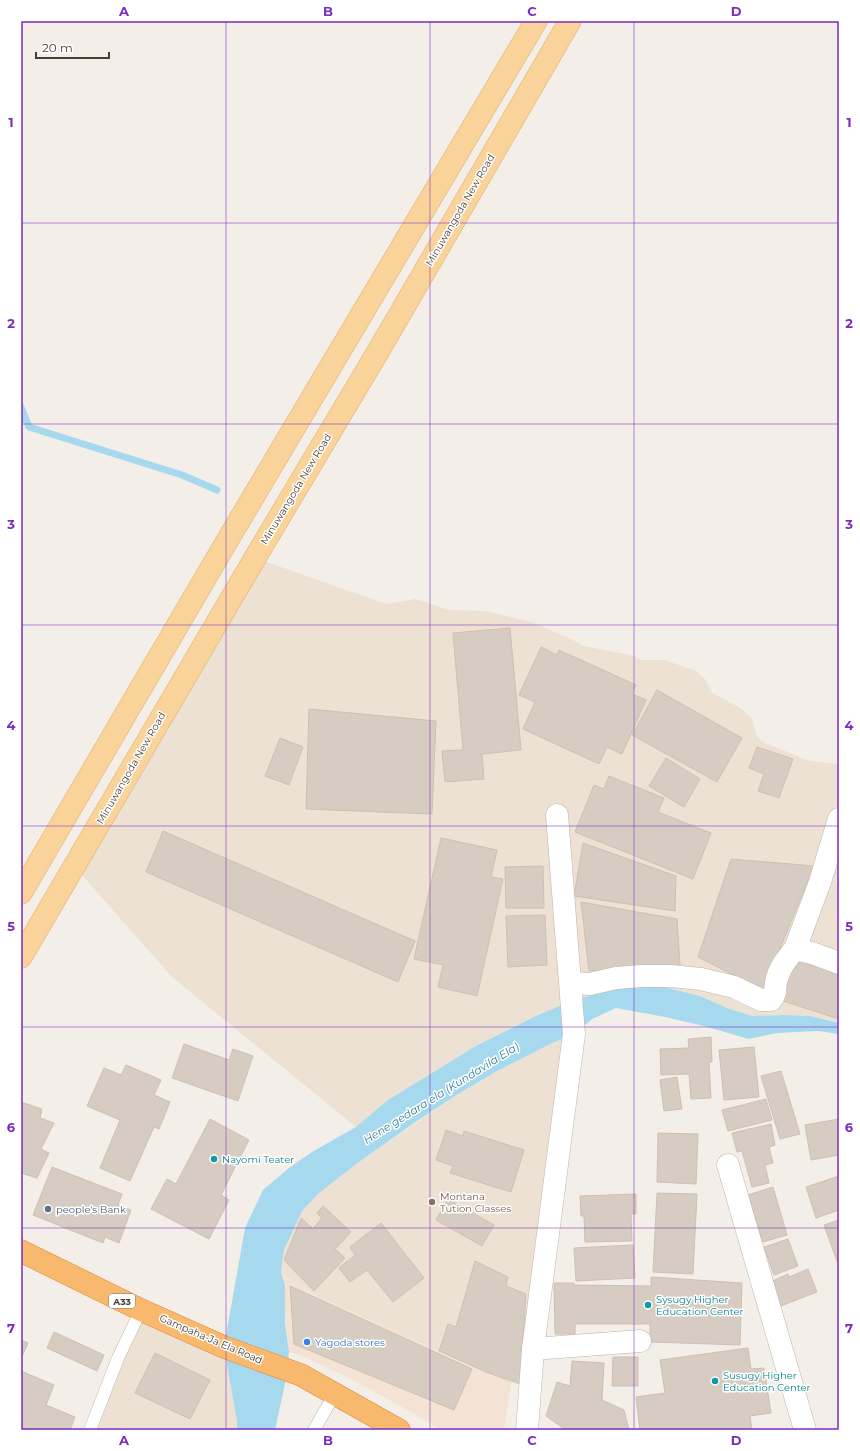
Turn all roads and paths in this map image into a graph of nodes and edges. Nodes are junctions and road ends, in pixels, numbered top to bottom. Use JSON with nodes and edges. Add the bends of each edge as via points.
{"nodes":[{"id":1,"x":536,"y":21,"type":"edge"},
{"id":2,"x":570,"y":21,"type":"edge"},
{"id":3,"x":558,"y":815,"type":"dead end"},
{"id":4,"x":839,"y":819,"type":"edge"},
{"id":5,"x":21,"y":893,"type":"edge"},
{"id":6,"x":795,"y":949,"type":"junction"},
{"id":7,"x":21,"y":957,"type":"edge"},
{"id":8,"x":839,"y":963,"type":"edge"},
{"id":9,"x":571,"y":991,"type":"junction"},
{"id":10,"x":728,"y":1165,"type":"dead end"},
{"id":11,"x":21,"y":1251,"type":"edge"},
{"id":12,"x":141,"y":1310,"type":"junction"},
{"id":13,"x":640,"y":1341,"type":"dead end"},
{"id":14,"x":533,"y":1349,"type":"junction"},
{"id":15,"x":334,"y":1395,"type":"junction"},
{"id":16,"x":90,"y":1430,"type":"edge"},
{"id":17,"x":314,"y":1430,"type":"edge"},
{"id":18,"x":399,"y":1430,"type":"edge"},
{"id":19,"x":526,"y":1430,"type":"edge"},
{"id":20,"x":805,"y":1430,"type":"edge"}],
"edges":[{"from":1,"to":5,"type":"main road","via":[[227,540]]},
{"from":2,"to":7,"type":"main road","name":"Minuwangoda New Road"},
{"from":3,"to":9,"type":"street"},
{"from":4,"to":6,"type":"street","via":[[820,882]]},
{"from":6,"to":8,"type":"street"},
{"from":6,"to":9,"type":"street","via":[[782,964],[775,995],[771,1000],[761,1000],[734,987],[701,979],[671,976],[616,978]]},
{"from":9,"to":14,"type":"street","via":[[574,1034]]},
{"from":10,"to":20,"type":"street"},
{"from":11,"to":12,"type":"highway","name":"Gampaha-Ja Ela Road","number":"A33"},
{"from":12,"to":15,"type":"highway","name":"Gampaha-Ja Ela Road","number":"A33","via":[[224,1347],[302,1375]]},
{"from":12,"to":16,"type":"lane","via":[[118,1358]]},
{"from":13,"to":14,"type":"street"},
{"from":14,"to":19,"type":"street"},
{"from":15,"to":17,"type":"lane"},
{"from":15,"to":18,"type":"highway","name":"Gampaha-Ja Ela Road","number":"A33"}]}
